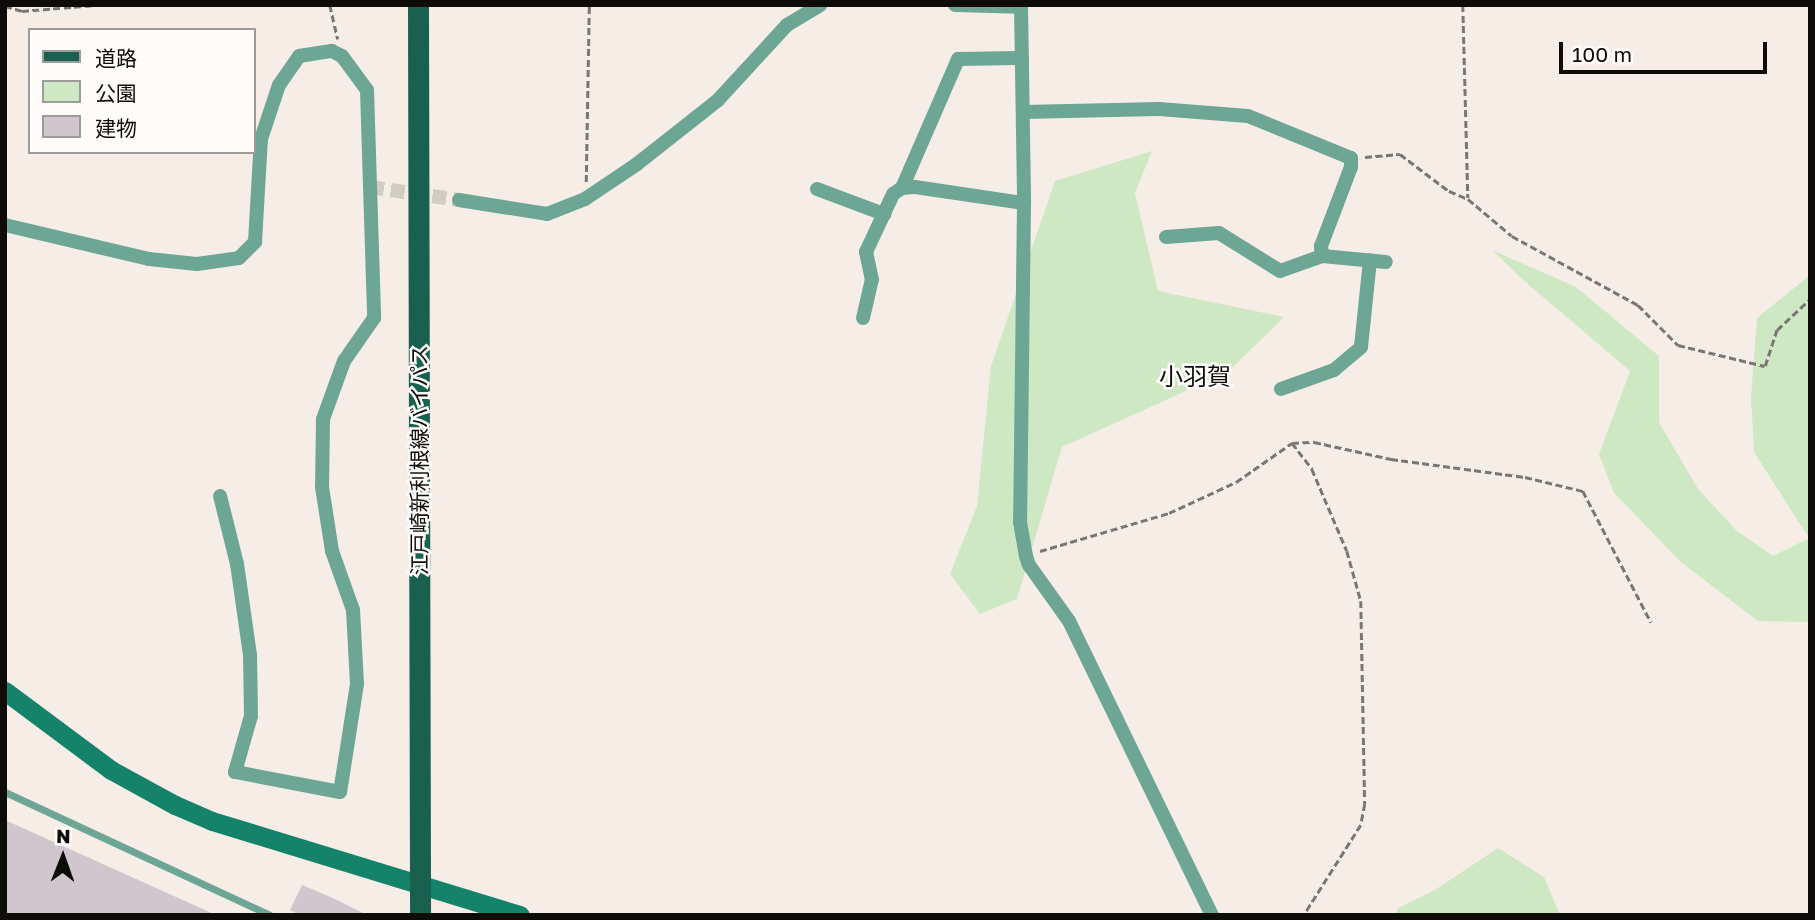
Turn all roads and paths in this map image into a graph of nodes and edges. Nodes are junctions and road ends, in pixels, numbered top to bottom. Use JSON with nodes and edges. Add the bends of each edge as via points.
{"nodes":[{"id":1,"x":96,"y":5,"type":"edge"},
{"id":2,"x":330,"y":5,"type":"edge"},
{"id":3,"x":418,"y":5,"type":"edge"},
{"id":4,"x":589,"y":5,"type":"edge"},
{"id":5,"x":820,"y":5,"type":"edge"},
{"id":6,"x":955,"y":5,"type":"edge"},
{"id":7,"x":1463,"y":5,"type":"edge"},
{"id":8,"x":5,"y":6,"type":"edge"},
{"id":9,"x":1021,"y":6,"type":"edge"},
{"id":10,"x":342,"y":56,"type":"junction"},
{"id":11,"x":1022,"y":58,"type":"junction"},
{"id":12,"x":1023,"y":112,"type":"junction"},
{"id":13,"x":1351,"y":158,"type":"junction"},
{"id":14,"x":902,"y":188,"type":"junction"},
{"id":15,"x":817,"y":189,"type":"dead end"},
{"id":16,"x":1468,"y":199,"type":"junction"},
{"id":17,"x":585,"y":200,"type":"junction"},
{"id":18,"x":459,"y":201,"type":"tunnel mouth"},
{"id":19,"x":1024,"y":203,"type":"junction"},
{"id":20,"x":884,"y":214,"type":"junction"},
{"id":21,"x":5,"y":225,"type":"edge"},
{"id":22,"x":1166,"y":237,"type":"dead end"},
{"id":23,"x":1322,"y":256,"type":"junction"},
{"id":24,"x":1370,"y":260,"type":"junction"},
{"id":25,"x":1386,"y":262,"type":"dead end"},
{"id":26,"x":1810,"y":299,"type":"edge"},
{"id":27,"x":863,"y":318,"type":"dead end"},
{"id":28,"x":1281,"y":389,"type":"dead end"},
{"id":29,"x":1292,"y":443,"type":"junction"},
{"id":30,"x":220,"y":496,"type":"dead end"},
{"id":31,"x":1026,"y":556,"type":"junction"},
{"id":32,"x":1651,"y":622,"type":"dead end"},
{"id":33,"x":5,"y":691,"type":"edge"},
{"id":34,"x":5,"y":792,"type":"edge"},
{"id":35,"x":420,"y":886,"type":"junction"},
{"id":36,"x":271,"y":915,"type":"edge"},
{"id":37,"x":420,"y":915,"type":"edge"},
{"id":38,"x":520,"y":915,"type":"edge"},
{"id":39,"x":1212,"y":915,"type":"edge"},
{"id":40,"x":1304,"y":915,"type":"edge"}],
"edges":[{"from":1,"to":8,"type":"path","via":[[22,10]]},
{"from":2,"to":10,"type":"path"},
{"from":3,"to":35,"type":"main road","name":"江戸崎新利根線バイパス"},
{"from":4,"to":17,"type":"path"},
{"from":5,"to":17,"type":"street","via":[[787,25],[718,100]]},
{"from":6,"to":9,"type":"street"},
{"from":7,"to":16,"type":"path"},
{"from":9,"to":11,"type":"street"},
{"from":10,"to":21,"type":"street","via":[[332,51],[299,56],[279,85],[261,139],[255,242],[239,258],[197,264],[149,259]]},
{"from":10,"to":30,"type":"street","via":[[367,90],[374,318],[344,361],[323,419],[322,487],[332,551],[353,610],[357,684],[340,792],[235,772],[251,716],[250,655],[237,564]]},
{"from":11,"to":12,"type":"street"},
{"from":11,"to":14,"type":"street","via":[[958,59]]},
{"from":12,"to":13,"type":"street","via":[[1159,109],[1248,116]]},
{"from":12,"to":19,"type":"street"},
{"from":13,"to":16,"type":"path","via":[[1400,154],[1449,191]]},
{"from":13,"to":23,"type":"street","via":[[1321,246]]},
{"from":14,"to":19,"type":"street"},
{"from":14,"to":20,"type":"street","via":[[893,194]]},
{"from":15,"to":20,"type":"street"},
{"from":16,"to":26,"type":"path","via":[[1513,236],[1637,305],[1678,345],[1765,366],[1777,330]]},
{"from":17,"to":18,"type":"street","via":[[547,214]]},
{"from":19,"to":31,"type":"street","via":[[1020,522]]},
{"from":20,"to":27,"type":"street","via":[[866,252],[872,280]]},
{"from":22,"to":23,"type":"street","via":[[1219,233],[1280,271]]},
{"from":23,"to":24,"type":"street"},
{"from":24,"to":25,"type":"street"},
{"from":24,"to":28,"type":"street","via":[[1361,347],[1334,370]]},
{"from":29,"to":31,"type":"path","via":[[1236,482],[1169,513]]},
{"from":29,"to":32,"type":"path","via":[[1314,442],[1583,491]]},
{"from":29,"to":40,"type":"path","via":[[1312,469],[1347,551],[1361,601],[1365,804],[1360,825]]},
{"from":31,"to":39,"type":"street","via":[[1069,621]]},
{"from":33,"to":35,"type":"street","via":[[111,770],[175,806]]},
{"from":34,"to":36,"type":"lane"},
{"from":35,"to":37,"type":"main road","name":"江戸崎新利根線バイパス"},
{"from":35,"to":38,"type":"street"}]}
